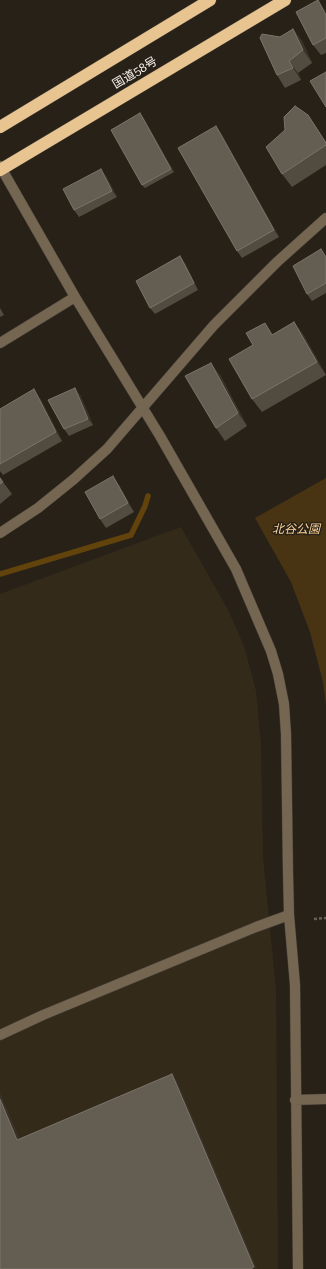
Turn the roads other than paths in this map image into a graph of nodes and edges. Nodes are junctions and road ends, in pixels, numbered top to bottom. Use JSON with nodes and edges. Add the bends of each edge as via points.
{"nodes":[{"id":1,"x":210,"y":0,"type":"edge"},
{"id":2,"x":285,"y":0,"type":"edge"},
{"id":3,"x":0,"y":127,"type":"edge"},
{"id":4,"x":1,"y":169,"type":"edge"},
{"id":5,"x":326,"y":218,"type":"edge"},
{"id":6,"x":75,"y":296,"type":"junction"},
{"id":7,"x":0,"y":343,"type":"edge"},
{"id":8,"x":143,"y":408,"type":"junction"},
{"id":9,"x":0,"y":533,"type":"edge"},
{"id":10,"x":289,"y":915,"type":"junction"},
{"id":11,"x":0,"y":1035,"type":"edge"},
{"id":12,"x":326,"y":1099,"type":"edge"},
{"id":13,"x":295,"y":1100,"type":"junction"},
{"id":14,"x":298,"y":1269,"type":"edge"}],
"edges":[{"from":1,"to":3,"type":"highway","name":"国道58号"},
{"from":2,"to":4,"type":"highway","name":"国道58号"},
{"from":4,"to":6,"type":"street"},
{"from":5,"to":8,"type":"street","via":[[277,262],[214,325]]},
{"from":6,"to":7,"type":"street"},
{"from":6,"to":8,"type":"street"},
{"from":8,"to":9,"type":"street","via":[[107,450],[74,480]]},
{"from":8,"to":10,"type":"street","via":[[236,569],[278,674],[286,734]]},
{"from":10,"to":11,"type":"street","via":[[57,1008]]},
{"from":10,"to":13,"type":"street","via":[[295,985]]},
{"from":12,"to":13,"type":"street"},
{"from":13,"to":14,"type":"street"}]}
